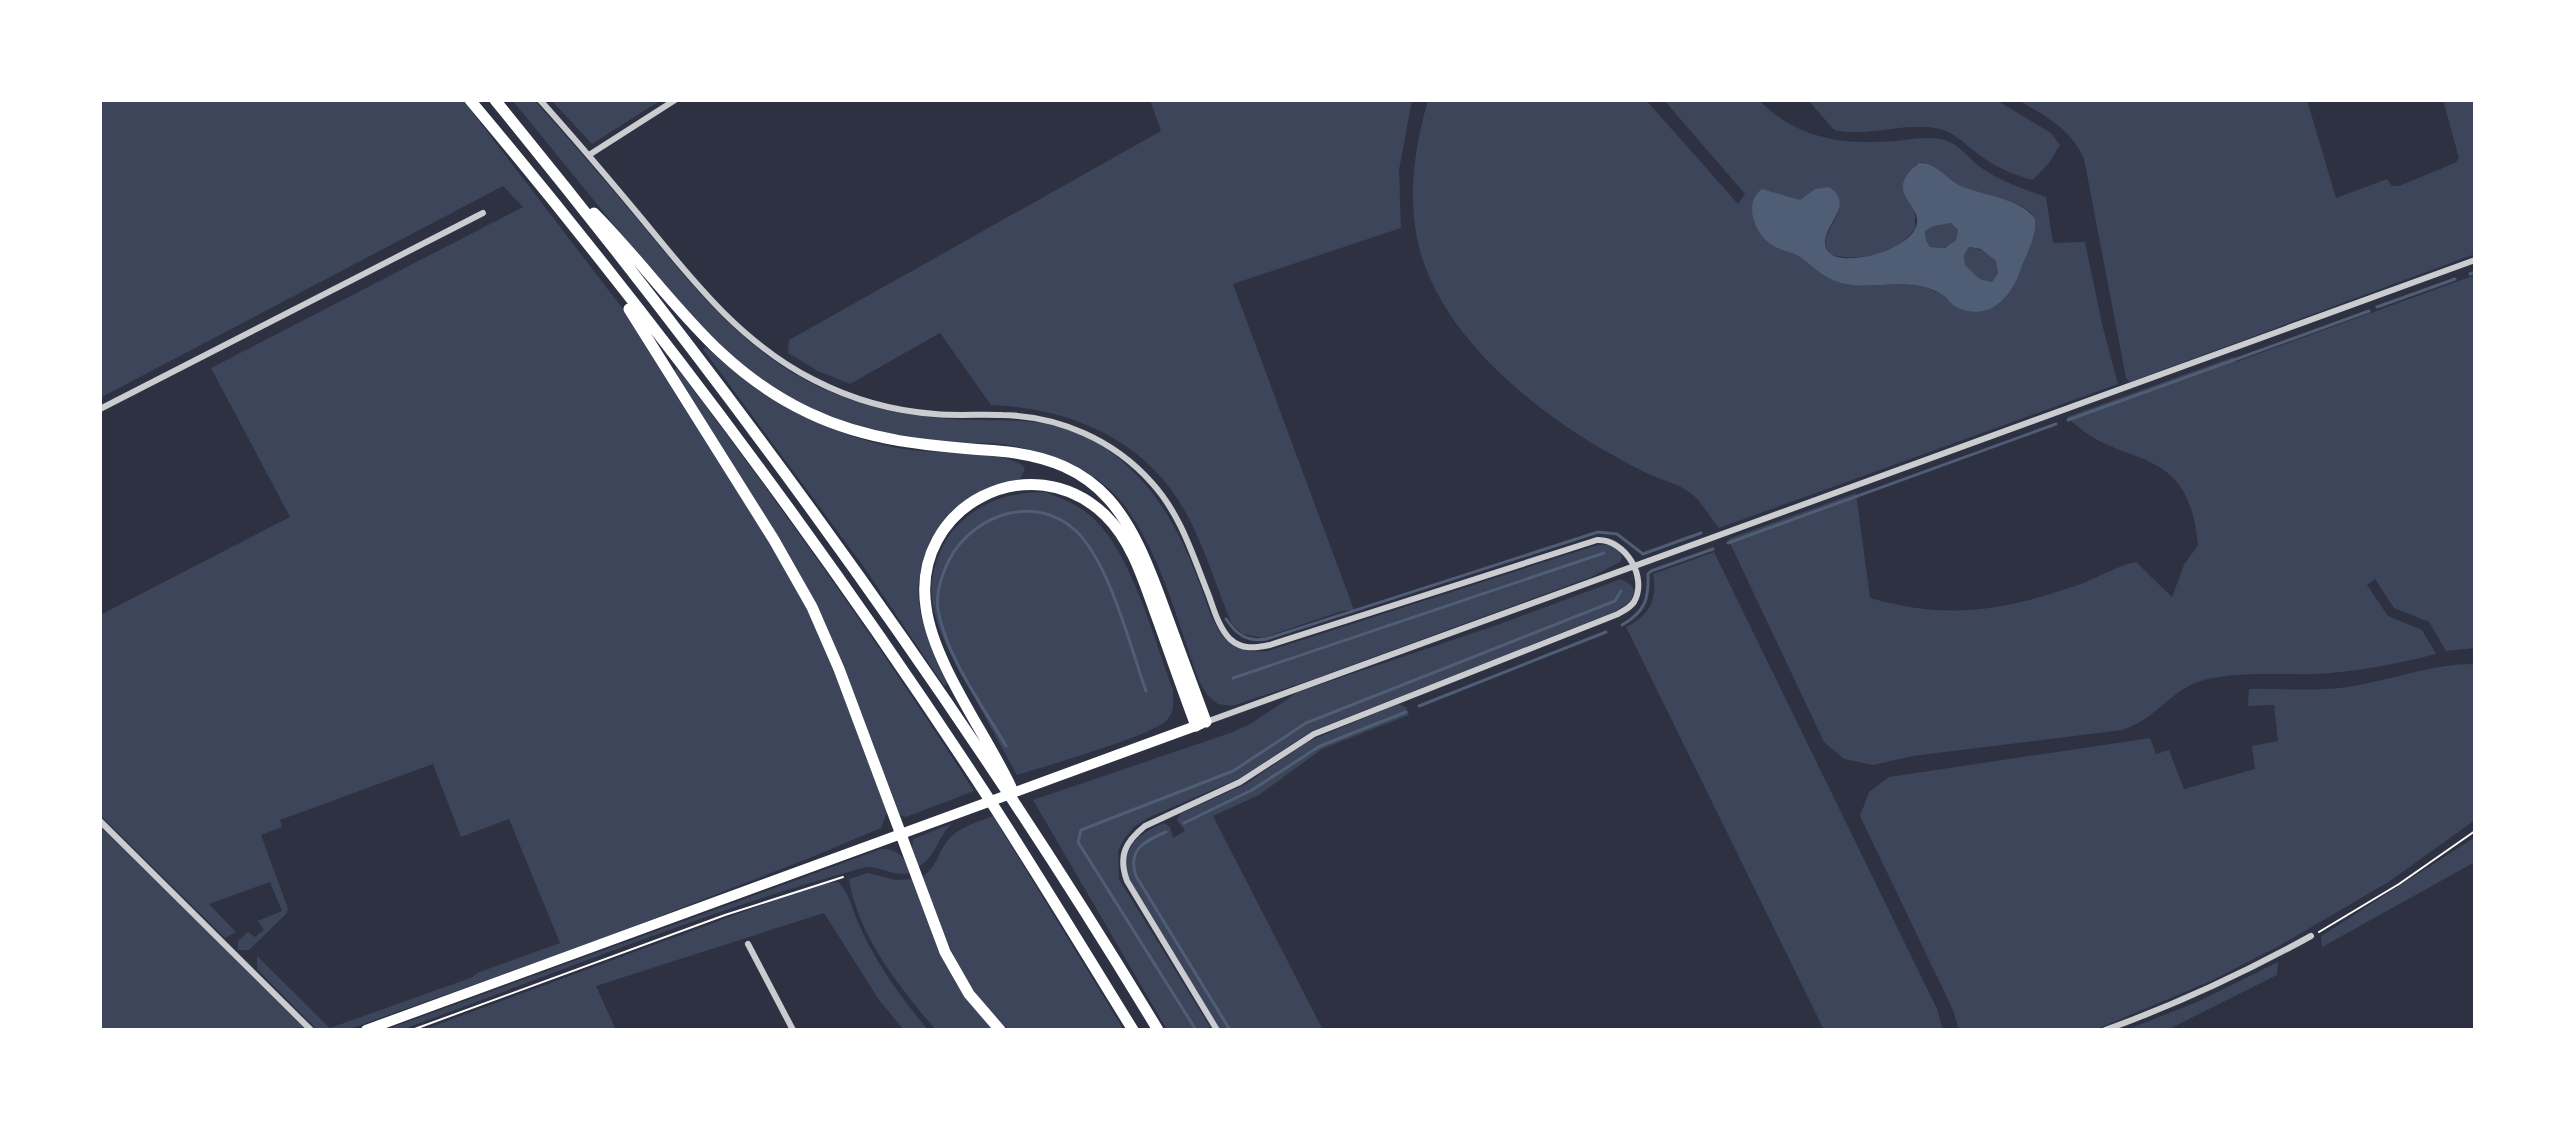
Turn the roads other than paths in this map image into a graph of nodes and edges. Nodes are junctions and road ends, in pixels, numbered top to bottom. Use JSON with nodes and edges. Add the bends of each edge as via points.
{"nodes":[{"id":1,"x":470,"y":100,"type":"edge"},
{"id":2,"x":495,"y":100,"type":"edge"},
{"id":3,"x":540,"y":100,"type":"edge"},
{"id":4,"x":675,"y":100,"type":"edge"},
{"id":5,"x":589,"y":155,"type":"junction"},
{"id":6,"x":555,"y":173,"type":"junction"},
{"id":7,"x":483,"y":213,"type":"dead end"},
{"id":8,"x":595,"y":254,"type":"junction"},
{"id":9,"x":2475,"y":260,"type":"edge"},
{"id":10,"x":100,"y":409,"type":"edge"},
{"id":11,"x":1634,"y":566,"type":"junction"},
{"id":12,"x":1201,"y":724,"type":"junction"},
{"id":13,"x":1027,"y":820,"type":"junction"},
{"id":14,"x":100,"y":821,"type":"edge"},
{"id":15,"x":900,"y":834,"type":"junction"},
{"id":16,"x":2311,"y":936,"type":"road end"},
{"id":17,"x":748,"y":944,"type":"dead end"},
{"id":18,"x":311,"y":1030,"type":"edge"},
{"id":19,"x":366,"y":1030,"type":"edge"},
{"id":20,"x":793,"y":1030,"type":"edge"},
{"id":21,"x":1000,"y":1030,"type":"edge"},
{"id":22,"x":1133,"y":1030,"type":"edge"},
{"id":23,"x":1158,"y":1030,"type":"edge"},
{"id":24,"x":1217,"y":1030,"type":"edge"},
{"id":25,"x":2105,"y":1030,"type":"edge"}],
"edges":[{"from":1,"to":8,"type":"highway"},
{"from":2,"to":6,"type":"highway"},
{"from":3,"to":5,"type":"street"},
{"from":4,"to":5,"type":"street"},
{"from":5,"to":11,"type":"street","via":[[707,297],[740,330],[812,379],[907,411],[1053,422],[1121,454],[1169,505],[1219,623],[1241,646],[1270,645],[1597,540],[1615,542]]},
{"from":6,"to":12,"type":"highway","via":[[705,339],[782,399],[872,436],[1017,453],[1063,466],[1094,484],[1139,543]]},
{"from":6,"to":13,"type":"highway","via":[[826,530]]},
{"from":7,"to":10,"type":"street"},
{"from":8,"to":15,"type":"highway","via":[[812,607]]},
{"from":8,"to":22,"type":"highway","via":[[764,473],[876,630]]},
{"from":9,"to":11,"type":"street"},
{"from":11,"to":12,"type":"street"},
{"from":11,"to":24,"type":"street","via":[[1637,592],[1618,614],[1314,734],[1240,782],[1134,835],[1121,865],[1127,881]]},
{"from":12,"to":13,"type":"highway","via":[[1134,558],[1116,527],[1080,497],[1050,486],[1019,485],[977,499],[950,521],[932,548],[925,606],[944,662]]},
{"from":12,"to":15,"type":"main road"},
{"from":13,"to":23,"type":"highway"},
{"from":14,"to":18,"type":"street"},
{"from":15,"to":19,"type":"main road"},
{"from":15,"to":21,"type":"highway","via":[[945,952],[969,994]]},
{"from":16,"to":25,"type":"street","via":[[2178,1004]]},
{"from":17,"to":20,"type":"street"}]}
